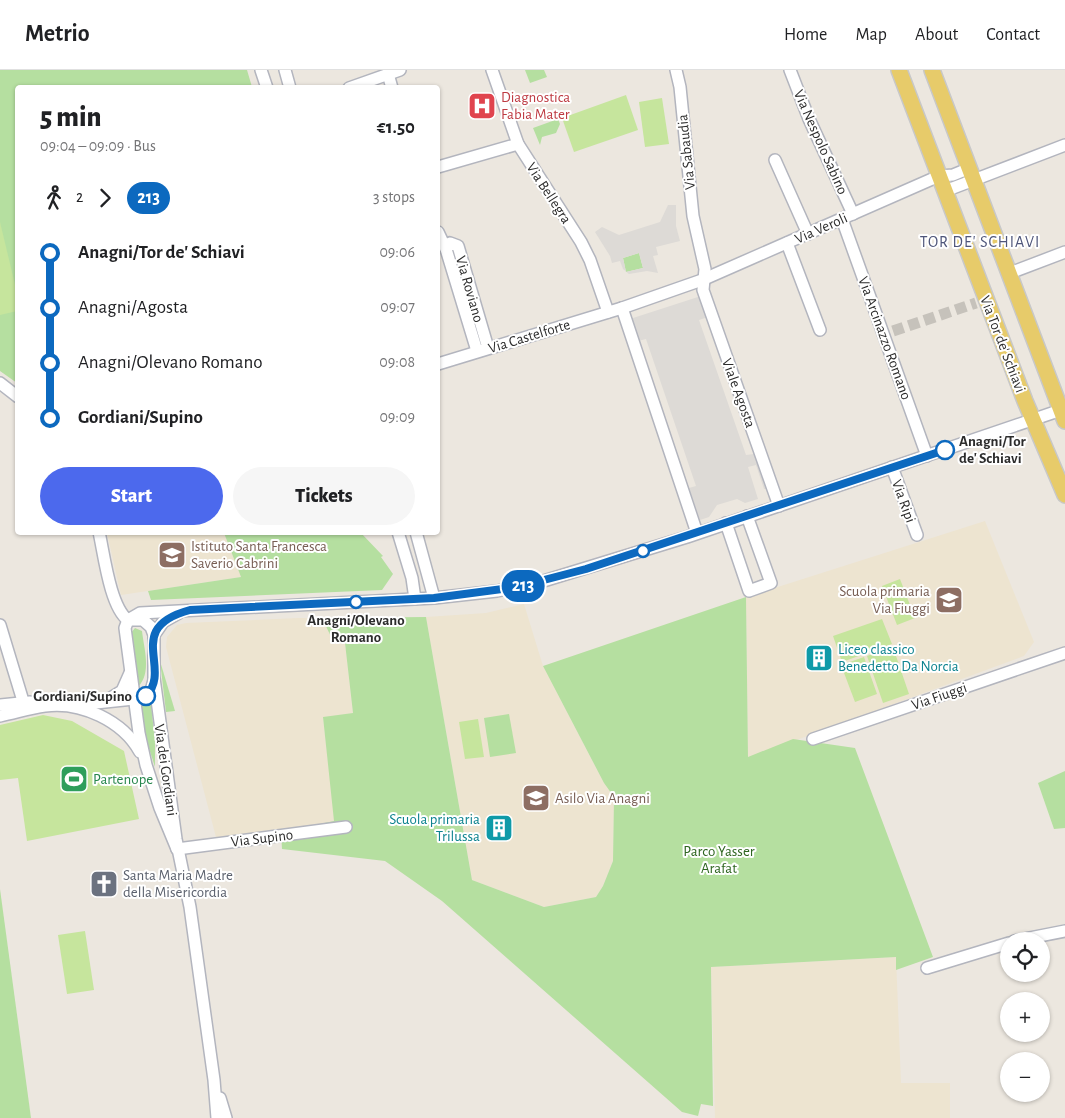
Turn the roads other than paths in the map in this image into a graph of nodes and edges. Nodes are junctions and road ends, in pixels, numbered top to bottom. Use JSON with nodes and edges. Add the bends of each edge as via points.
{"nodes":[{"id":1,"x":261,"y":70,"type":"edge"},
{"id":2,"x":285,"y":70,"type":"edge"},
{"id":3,"x":400,"y":70,"type":"edge"},
{"id":4,"x":492,"y":70,"type":"edge"},
{"id":5,"x":676,"y":70,"type":"edge"},
{"id":6,"x":790,"y":70,"type":"edge"},
{"id":7,"x":899,"y":70,"type":"edge"},
{"id":8,"x":932,"y":70,"type":"edge"},
{"id":9,"x":388,"y":74,"type":"junction"},
{"id":10,"x":266,"y":85,"type":"edge"},
{"id":11,"x":289,"y":85,"type":"edge"},
{"id":12,"x":357,"y":85,"type":"edge"},
{"id":13,"x":391,"y":85,"type":"edge"},
{"id":14,"x":518,"y":144,"type":"junction"},
{"id":15,"x":1065,"y":146,"type":"edge"},
{"id":16,"x":775,"y":160,"type":"dead end"},
{"id":17,"x":440,"y":166,"type":"edge"},
{"id":18,"x":972,"y":174,"type":"junction"},
{"id":19,"x":939,"y":176,"type":"junction"},
{"id":20,"x":945,"y":191,"type":"junction"},
{"id":21,"x":848,"y":216,"type":"junction"},
{"id":22,"x":808,"y":234,"type":"junction"},
{"id":23,"x":440,"y":236,"type":"edge"},
{"id":24,"x":786,"y":243,"type":"junction"},
{"id":25,"x":1065,"y":252,"type":"edge"},
{"id":26,"x":1010,"y":273,"type":"junction"},
{"id":27,"x":702,"y":280,"type":"junction"},
{"id":28,"x":622,"y":308,"type":"junction"},
{"id":29,"x":608,"y":312,"type":"junction"},
{"id":30,"x":820,"y":330,"type":"dead end"},
{"id":31,"x":482,"y":350,"type":"junction"},
{"id":32,"x":440,"y":363,"type":"edge"},
{"id":33,"x":0,"y":383,"type":"edge"},
{"id":34,"x":15,"y":395,"type":"edge"},
{"id":35,"x":1064,"y":411,"type":"edge"},
{"id":36,"x":1033,"y":419,"type":"junction"},
{"id":37,"x":927,"y":456,"type":"junction"},
{"id":38,"x":892,"y":467,"type":"junction"},
{"id":39,"x":1065,"y":495,"type":"edge"},
{"id":40,"x":779,"y":506,"type":"junction"},
{"id":41,"x":748,"y":516,"type":"junction"},
{"id":42,"x":726,"y":523,"type":"junction"},
{"id":43,"x":697,"y":533,"type":"junction"},
{"id":44,"x":99,"y":535,"type":"edge"},
{"id":45,"x":399,"y":535,"type":"edge"},
{"id":46,"x":417,"y":535,"type":"edge"},
{"id":47,"x":916,"y":535,"type":"dead end"},
{"id":48,"x":434,"y":598,"type":"junction"},
{"id":49,"x":415,"y":599,"type":"junction"},
{"id":50,"x":190,"y":610,"type":"junction"},
{"id":51,"x":128,"y":620,"type":"junction"},
{"id":52,"x":0,"y":625,"type":"edge"},
{"id":53,"x":154,"y":635,"type":"junction"},
{"id":54,"x":1065,"y":653,"type":"edge"},
{"id":55,"x":131,"y":671,"type":"junction"},
{"id":56,"x":154,"y":678,"type":"junction"},
{"id":57,"x":134,"y":700,"type":"junction"},
{"id":58,"x":23,"y":702,"type":"junction"},
{"id":59,"x":97,"y":704,"type":"junction"},
{"id":60,"x":0,"y":705,"type":"edge"},
{"id":61,"x":70,"y":705,"type":"junction"},
{"id":62,"x":46,"y":706,"type":"junction"},
{"id":63,"x":0,"y":716,"type":"edge"},
{"id":64,"x":814,"y":739,"type":"dead end"},
{"id":65,"x":146,"y":765,"type":"junction"},
{"id":66,"x":346,"y":827,"type":"dead end"},
{"id":67,"x":177,"y":849,"type":"junction"},
{"id":68,"x":1065,"y":931,"type":"edge"},
{"id":69,"x":1050,"y":934,"type":"edge"},
{"id":70,"x":1000,"y":946,"type":"edge"},
{"id":71,"x":927,"y":968,"type":"dead end"},
{"id":72,"x":214,"y":1080,"type":"junction"},
{"id":73,"x":217,"y":1118,"type":"edge"},
{"id":74,"x":226,"y":1118,"type":"edge"}],
"edges":[{"from":1,"to":10,"type":"street"},
{"from":2,"to":11,"type":"street"},
{"from":3,"to":9,"type":"street"},
{"from":4,"to":14,"type":"street","name":"Via Bellegra"},
{"from":5,"to":27,"type":"street","name":"Via Sabaudia","via":[[692,216],[705,269]]},
{"from":6,"to":21,"type":"street","name":"Via Nespolo Sabino"},
{"from":7,"to":19,"type":"main road","name":"Via Tor de' Schiavi"},
{"from":8,"to":18,"type":"main road","name":"Via Tor de' Schiavi"},
{"from":9,"to":12,"type":"street"},
{"from":9,"to":13,"type":"street"},
{"from":14,"to":17,"type":"street"},
{"from":14,"to":29,"type":"street","name":"Via Bellegra","via":[[581,242]]},
{"from":15,"to":18,"type":"street"},
{"from":16,"to":22,"type":"street"},
{"from":18,"to":19,"type":"street"},
{"from":18,"to":20,"type":"street"},
{"from":18,"to":26,"type":"main road","name":"Via Tor de' Schiavi"},
{"from":19,"to":20,"type":"main road","name":"Via Tor de' Schiavi"},
{"from":19,"to":21,"type":"street","name":"Via Veroli"},
{"from":20,"to":36,"type":"main road","name":"Via Tor de' Schiavi"},
{"from":21,"to":22,"type":"street","name":"Via Veroli"},
{"from":21,"to":37,"type":"street","name":"Via Arcinazzo Romano"},
{"from":22,"to":24,"type":"street","name":"Via Veroli"},
{"from":23,"to":31,"type":"street","name":"Via Roviano"},
{"from":24,"to":27,"type":"street","name":"Via Veroli"},
{"from":24,"to":30,"type":"street"},
{"from":25,"to":26,"type":"street"},
{"from":26,"to":35,"type":"main road","name":"Via Tor de' Schiavi"},
{"from":27,"to":28,"type":"street","name":"Via Veroli"},
{"from":27,"to":40,"type":"street","name":"Viale Agosta","via":[[702,290]]},
{"from":28,"to":29,"type":"street","name":"Via Castelforte"},
{"from":28,"to":43,"type":"street"},
{"from":29,"to":31,"type":"street","name":"Via Castelforte"},
{"from":31,"to":32,"type":"street","name":"Via Castelforte"},
{"from":33,"to":34,"type":"street"},
{"from":35,"to":36,"type":"street"},
{"from":36,"to":37,"type":"street"},
{"from":36,"to":39,"type":"main road","name":"Via Tor de' Schiavi"},
{"from":37,"to":38,"type":"street"},
{"from":38,"to":40,"type":"street"},
{"from":38,"to":47,"type":"street","name":"Via Ripi"},
{"from":40,"to":41,"type":"street"},
{"from":41,"to":42,"type":"street"},
{"from":41,"to":42,"type":"street","via":[[771,583],[749,590]]},
{"from":42,"to":43,"type":"street"},
{"from":43,"to":48,"type":"street","via":[[537,583],[497,592]]},
{"from":44,"to":51,"type":"street","via":[[116,602]]},
{"from":45,"to":49,"type":"street"},
{"from":46,"to":48,"type":"street"},
{"from":48,"to":49,"type":"street"},
{"from":49,"to":50,"type":"street"},
{"from":50,"to":51,"type":"street","via":[[140,613]]},
{"from":50,"to":53,"type":"street","via":[[166,619]]},
{"from":51,"to":53,"type":"street","via":[[143,620]]},
{"from":51,"to":55,"type":"street","name":"Via dei Gordiani","via":[[125,628]]},
{"from":52,"to":58,"type":"street"},
{"from":53,"to":56,"type":"street","name":"Via dei Gordiani"},
{"from":54,"to":64,"type":"street","name":"Via Fiuggi"},
{"from":55,"to":57,"type":"street","name":"Via dei Gordiani"},
{"from":55,"to":59,"type":"street","via":[[122,691],[114,698]]},
{"from":56,"to":57,"type":"street","via":[[148,694]]},
{"from":56,"to":67,"type":"street","name":"Via dei Gordiani"},
{"from":57,"to":59,"type":"street"},
{"from":57,"to":65,"type":"street","name":"Via dei Gordiani"},
{"from":58,"to":60,"type":"street"},
{"from":58,"to":62,"type":"street"},
{"from":59,"to":61,"type":"street"},
{"from":61,"to":62,"type":"street"},
{"from":61,"to":65,"type":"street","via":[[123,729]]},
{"from":62,"to":63,"type":"street"},
{"from":65,"to":67,"type":"street","name":"Via dei Gordiani"},
{"from":66,"to":67,"type":"street","name":"Via Supino"},
{"from":67,"to":72,"type":"street","name":"Via dei Gordiani","via":[[190,907]]},
{"from":68,"to":69,"type":"street"},
{"from":70,"to":71,"type":"street"},
{"from":72,"to":73,"type":"street","name":"Via dei Gordiani"},
{"from":72,"to":74,"type":"street","name":"Via dei Gordiani"}]}
